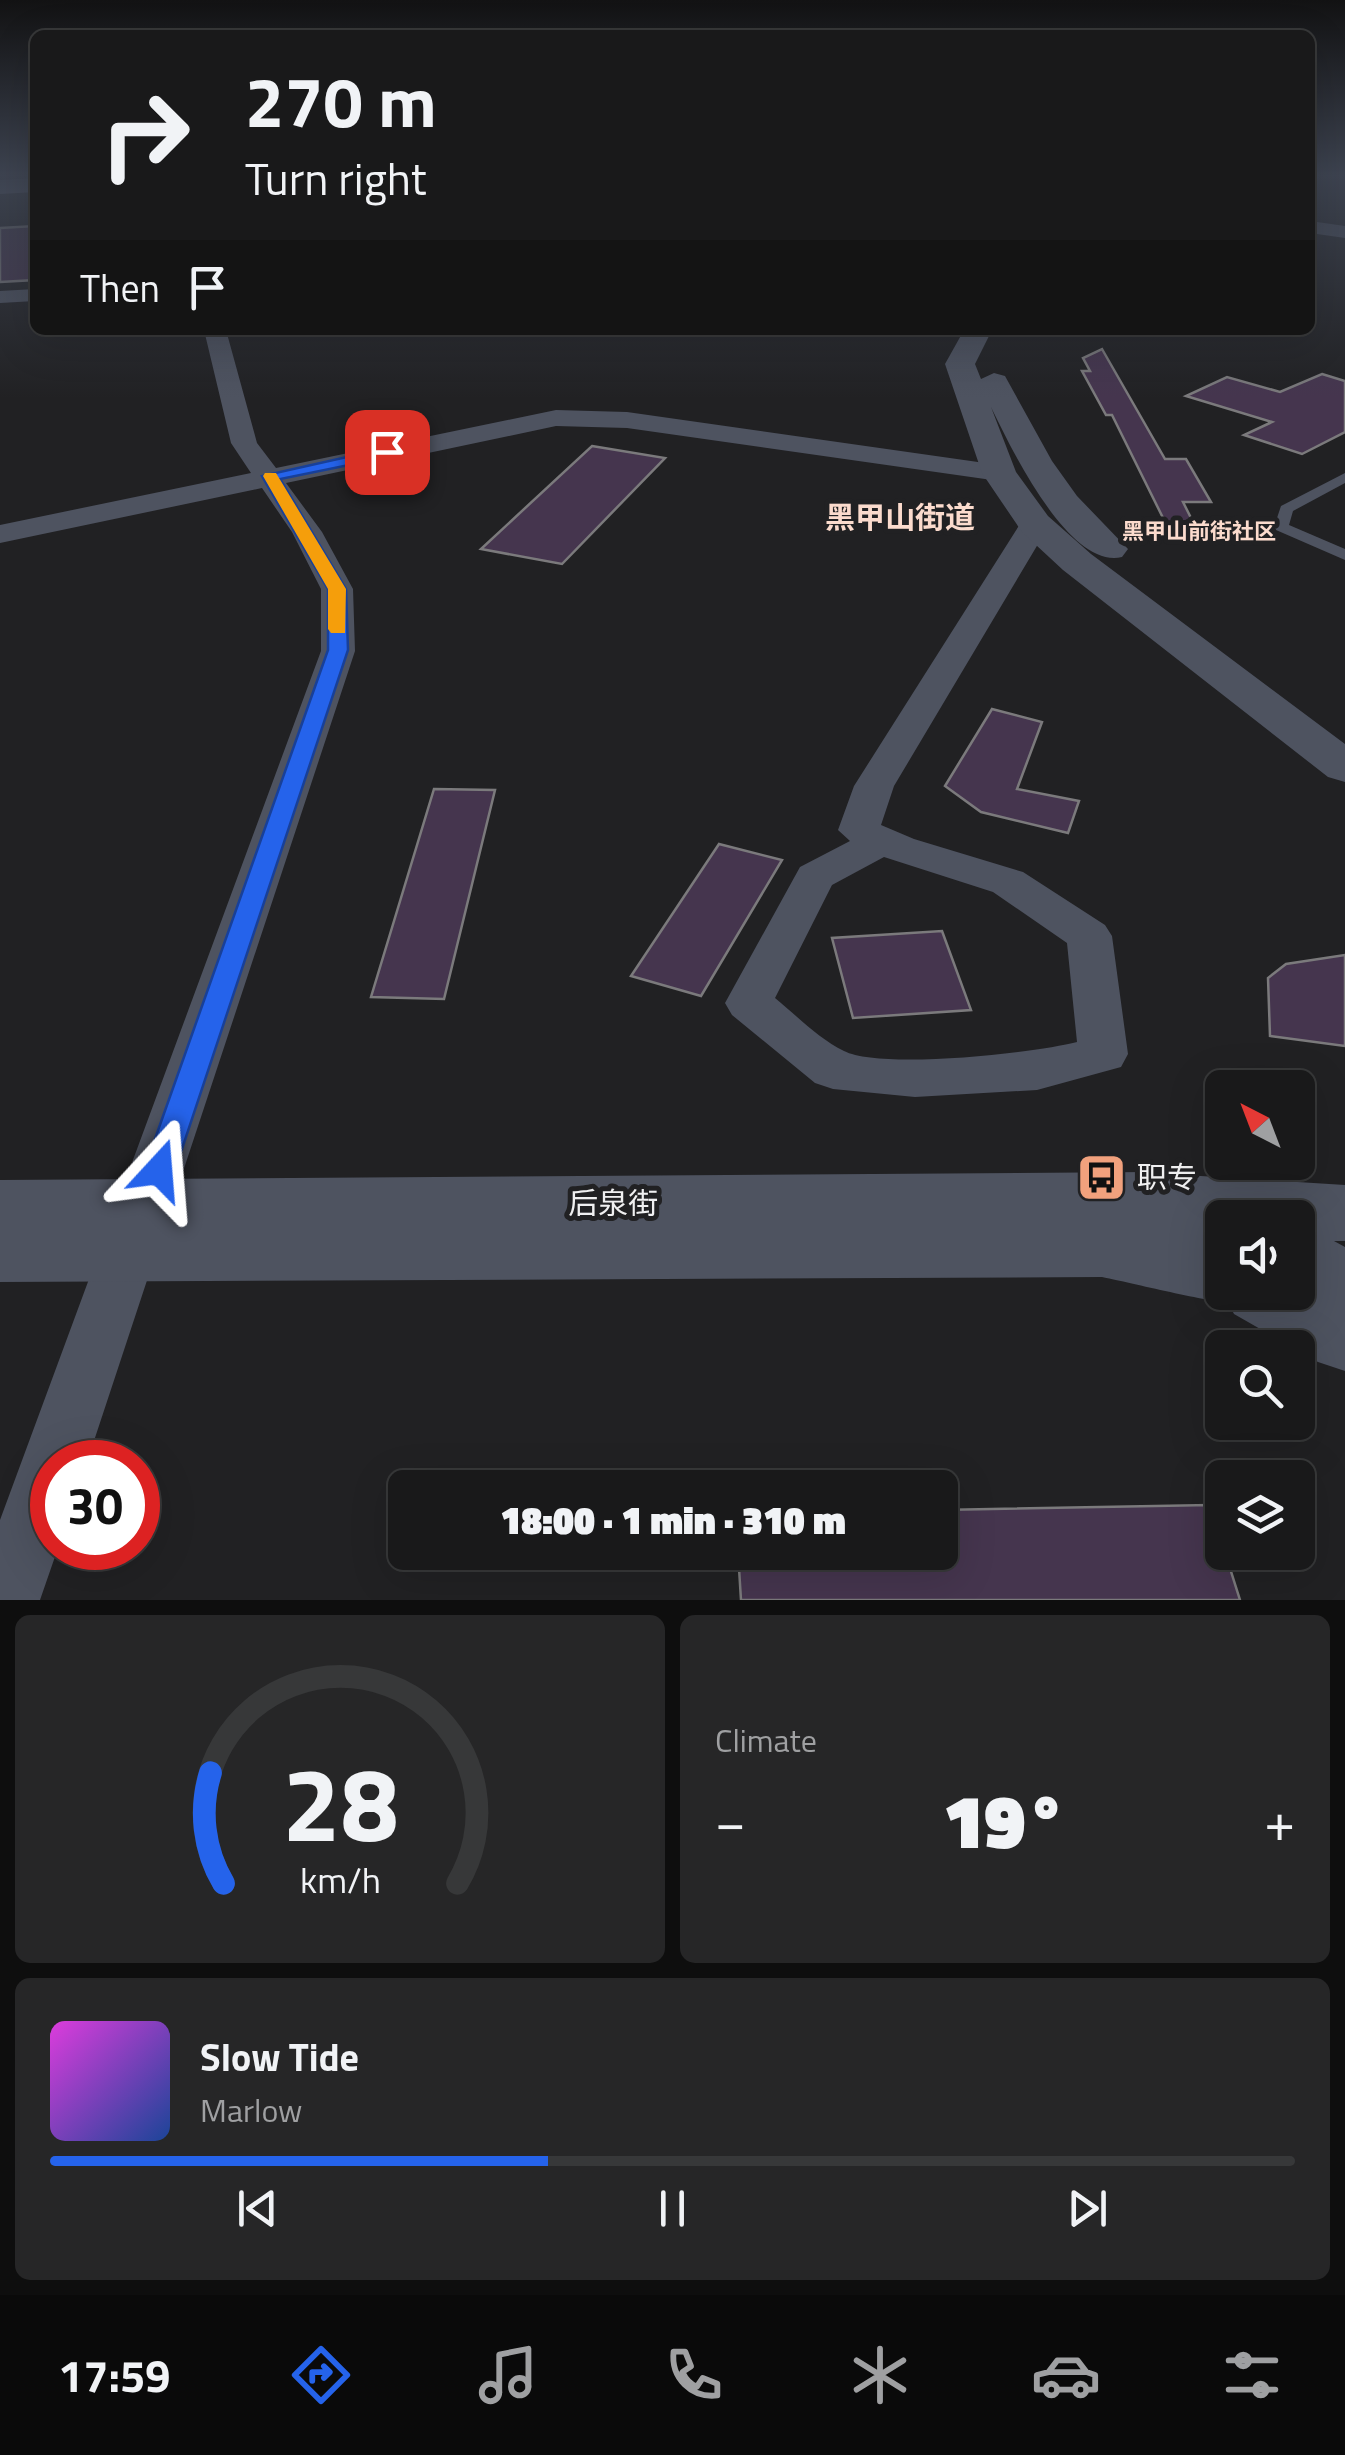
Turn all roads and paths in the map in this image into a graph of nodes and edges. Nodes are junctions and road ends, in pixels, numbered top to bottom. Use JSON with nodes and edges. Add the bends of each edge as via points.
{"nodes":[{"id":1,"x":30,"y":294,"type":"edge"},
{"id":2,"x":0,"y":297,"type":"edge"},
{"id":3,"x":216,"y":335,"type":"edge"},
{"id":4,"x":975,"y":335,"type":"edge"},
{"id":5,"x":1007,"y":335,"type":"edge"},
{"id":6,"x":998,"y":473,"type":"junction"},
{"id":7,"x":270,"y":476,"type":"junction"},
{"id":8,"x":1345,"y":477,"type":"edge"},
{"id":9,"x":1035,"y":524,"type":"junction"},
{"id":10,"x":0,"y":534,"type":"edge"},
{"id":11,"x":1345,"y":555,"type":"edge"},
{"id":12,"x":1345,"y":726,"type":"edge"},
{"id":13,"x":1345,"y":767,"type":"edge"},
{"id":14,"x":883,"y":841,"type":"junction"},
{"id":15,"x":1150,"y":1200,"type":"junction"},
{"id":16,"x":0,"y":1208,"type":"edge"},
{"id":17,"x":1345,"y":1213,"type":"edge"},
{"id":18,"x":1205,"y":1217,"type":"edge"},
{"id":19,"x":139,"y":1228,"type":"junction"},
{"id":20,"x":0,"y":1252,"type":"edge"},
{"id":21,"x":1205,"y":1266,"type":"edge"},
{"id":22,"x":1315,"y":1266,"type":"edge"},
{"id":23,"x":1345,"y":1283,"type":"edge"},
{"id":24,"x":1293,"y":1310,"type":"edge"},
{"id":25,"x":1345,"y":1338,"type":"edge"},
{"id":26,"x":63,"y":1440,"type":"edge"},
{"id":27,"x":30,"y":1532,"type":"edge"},
{"id":28,"x":5,"y":1600,"type":"edge"}],
"edges":[{"from":1,"to":2,"type":"street"},
{"from":3,"to":7,"type":"street","via":[[244,443]]},
{"from":4,"to":6,"type":"street","via":[[960,364]]},
{"from":5,"to":12,"type":"street","via":[[989,372],[1064,504],[1176,603]]},
{"from":6,"to":7,"type":"street","via":[[627,420],[556,418]]},
{"from":6,"to":9,"type":"street"},
{"from":7,"to":10,"type":"street"},
{"from":7,"to":19,"type":"street","via":[[337,589],[338,650]]},
{"from":8,"to":11,"type":"lane","via":[[1286,509],[1282,527]]},
{"from":9,"to":13,"type":"street"},
{"from":9,"to":14,"type":"street","via":[[874,786],[859,830]]},
{"from":14,"to":14,"type":"street","via":[[1008,882],[1088,936],[1103,1054],[1037,1071],[915,1078],[833,1070],[750,1003],[815,877]]},
{"from":15,"to":17,"type":"street"},
{"from":15,"to":18,"type":"street","name":"后泉街"},
{"from":15,"to":19,"type":"street","name":"后泉街"},
{"from":16,"to":19,"type":"street","name":"后泉街"},
{"from":19,"to":20,"type":"street","name":"后泉街"},
{"from":19,"to":21,"type":"street","name":"后泉街","via":[[1102,1247]]},
{"from":19,"to":26,"type":"street"},
{"from":22,"to":23,"type":"street"},
{"from":24,"to":25,"type":"street"},
{"from":27,"to":28,"type":"street"}]}
